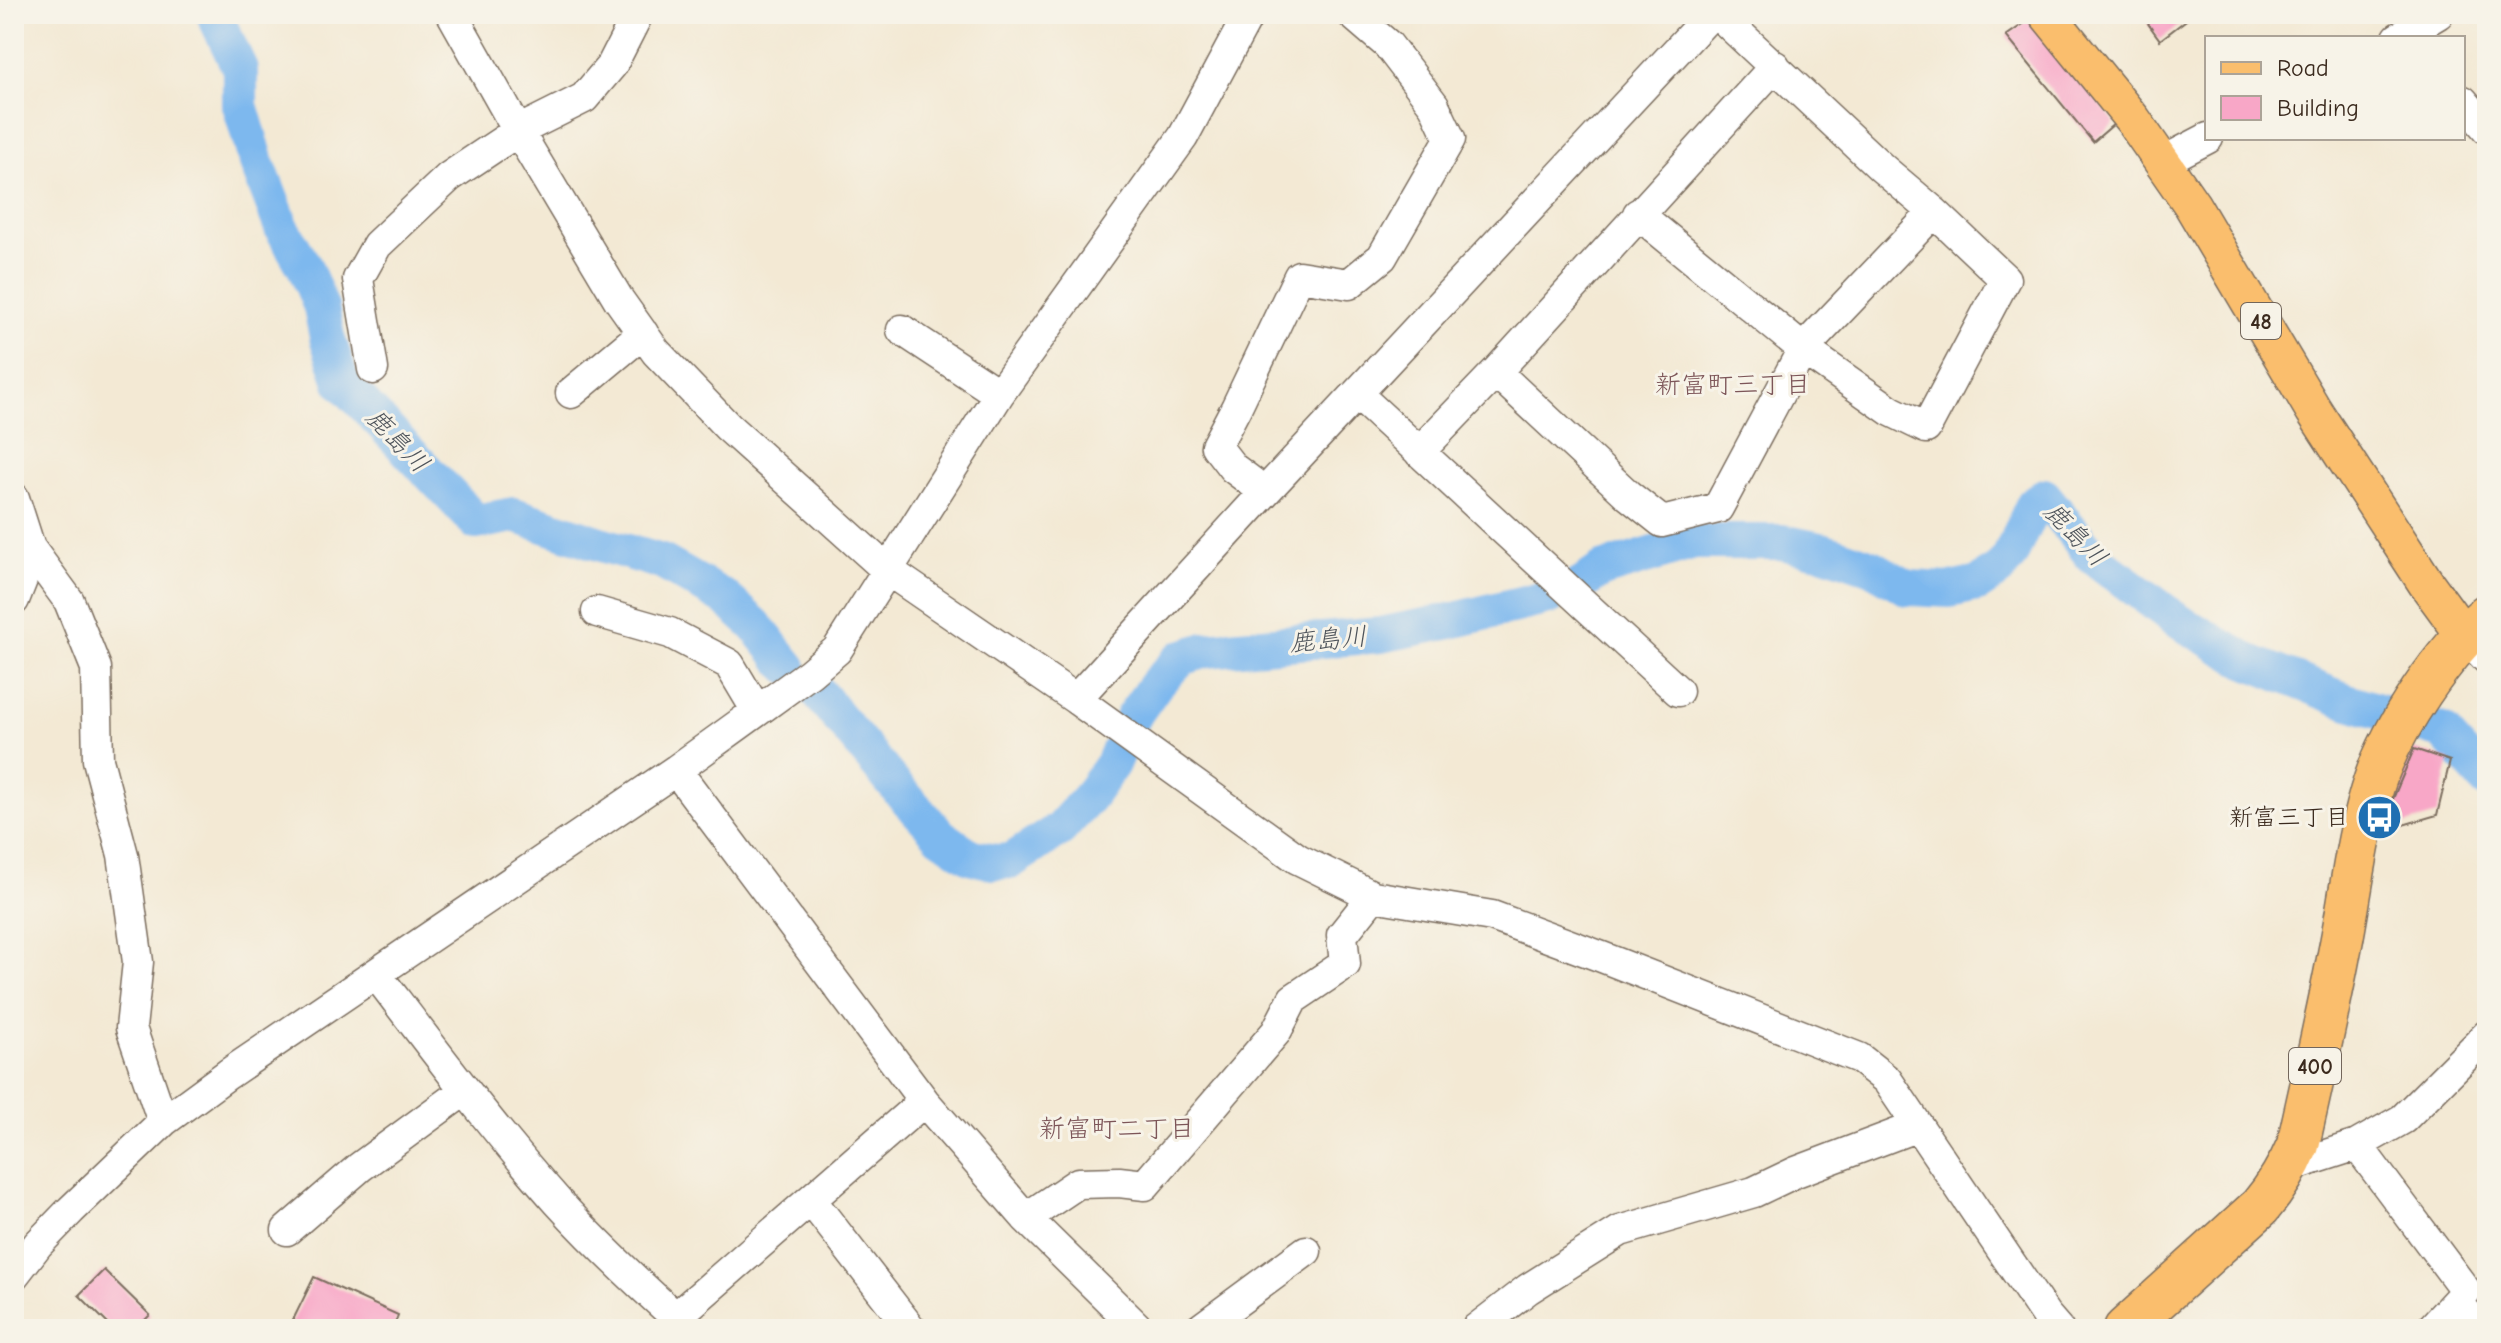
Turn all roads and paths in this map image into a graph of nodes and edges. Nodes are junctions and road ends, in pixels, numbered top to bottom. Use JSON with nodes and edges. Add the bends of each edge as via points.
{"nodes":[{"id":1,"x":452,"y":14,"type":"edge"},
{"id":2,"x":638,"y":14,"type":"edge"},
{"id":3,"x":1249,"y":14,"type":"edge"},
{"id":4,"x":1352,"y":14,"type":"edge"},
{"id":5,"x":1711,"y":14,"type":"edge"},
{"id":6,"x":1718,"y":14,"type":"edge"},
{"id":7,"x":2047,"y":14,"type":"edge"},
{"id":8,"x":2438,"y":14,"type":"edge"},
{"id":9,"x":2400,"y":31,"type":"edge"},
{"id":10,"x":1775,"y":66,"type":"junction"},
{"id":11,"x":2465,"y":103,"type":"edge"},
{"id":12,"x":2487,"y":129,"type":"edge"},
{"id":13,"x":518,"y":131,"type":"junction"},
{"id":14,"x":2205,"y":140,"type":"edge"},
{"id":15,"x":2162,"y":162,"type":"junction"},
{"id":16,"x":1934,"y":212,"type":"junction"},
{"id":17,"x":1638,"y":214,"type":"junction"},
{"id":18,"x":902,"y":330,"type":"dead end"},
{"id":19,"x":643,"y":333,"type":"junction"},
{"id":20,"x":1803,"y":349,"type":"junction"},
{"id":21,"x":373,"y":369,"type":"dead end"},
{"id":22,"x":1496,"y":372,"type":"junction"},
{"id":23,"x":571,"y":393,"type":"dead end"},
{"id":24,"x":999,"y":394,"type":"junction"},
{"id":25,"x":1358,"y":395,"type":"junction"},
{"id":26,"x":1419,"y":452,"type":"junction"},
{"id":27,"x":1265,"y":492,"type":"junction"},
{"id":28,"x":14,"y":498,"type":"edge"},
{"id":29,"x":33,"y":552,"type":"junction"},
{"id":30,"x":886,"y":569,"type":"junction"},
{"id":31,"x":14,"y":600,"type":"edge"},
{"id":32,"x":597,"y":612,"type":"dead end"},
{"id":33,"x":2479,"y":636,"type":"edge"},
{"id":34,"x":1678,"y":691,"type":"dead end"},
{"id":35,"x":1076,"y":699,"type":"junction"},
{"id":36,"x":757,"y":711,"type":"junction"},
{"id":37,"x":676,"y":770,"type":"junction"},
{"id":38,"x":1373,"y":896,"type":"junction"},
{"id":39,"x":376,"y":974,"type":"junction"},
{"id":40,"x":2487,"y":1035,"type":"edge"},
{"id":41,"x":465,"y":1090,"type":"junction"},
{"id":42,"x":924,"y":1101,"type":"junction"},
{"id":43,"x":163,"y":1122,"type":"junction"},
{"id":44,"x":1918,"y":1126,"type":"junction"},
{"id":45,"x":2357,"y":1145,"type":"junction"},
{"id":46,"x":2289,"y":1167,"type":"junction"},
{"id":47,"x":811,"y":1200,"type":"junction"},
{"id":48,"x":1026,"y":1218,"type":"junction"},
{"id":49,"x":287,"y":1230,"type":"dead end"},
{"id":50,"x":1306,"y":1251,"type":"dead end"},
{"id":51,"x":14,"y":1275,"type":"edge"},
{"id":52,"x":2457,"y":1301,"type":"junction"},
{"id":53,"x":682,"y":1323,"type":"edge"},
{"id":54,"x":2145,"y":1323,"type":"edge"},
{"id":55,"x":911,"y":1329,"type":"edge"},
{"id":56,"x":1139,"y":1329,"type":"edge"},
{"id":57,"x":1200,"y":1329,"type":"edge"},
{"id":58,"x":1476,"y":1329,"type":"edge"},
{"id":59,"x":2058,"y":1329,"type":"edge"},
{"id":60,"x":2431,"y":1329,"type":"edge"},
{"id":61,"x":2479,"y":1329,"type":"edge"}],
"edges":[{"from":1,"to":13,"type":"street"},
{"from":2,"to":13,"type":"street","via":[[612,65],[584,98]]},
{"from":3,"to":24,"type":"street","via":[[1183,137]]},
{"from":4,"to":27,"type":"street","via":[[1388,45],[1434,105],[1450,139],[1382,257],[1349,284],[1299,276],[1216,446],[1233,468]]},
{"from":5,"to":25,"type":"street"},
{"from":6,"to":10,"type":"street"},
{"from":7,"to":15,"type":"main road","number":"48"},
{"from":8,"to":9,"type":"street"},
{"from":10,"to":16,"type":"street"},
{"from":10,"to":17,"type":"street"},
{"from":11,"to":12,"type":"street"},
{"from":13,"to":19,"type":"street"},
{"from":13,"to":21,"type":"street","via":[[449,177],[377,245],[358,279]]},
{"from":14,"to":15,"type":"street"},
{"from":15,"to":33,"type":"main road","number":"48","via":[[2426,583]]},
{"from":16,"to":20,"type":"street"},
{"from":16,"to":20,"type":"street","via":[[2005,279],[1926,428],[1891,411]]},
{"from":17,"to":20,"type":"street"},
{"from":17,"to":22,"type":"street"},
{"from":18,"to":24,"type":"street"},
{"from":19,"to":23,"type":"street"},
{"from":19,"to":30,"type":"street","via":[[728,427]]},
{"from":20,"to":22,"type":"street","via":[[1718,508],[1662,522]]},
{"from":22,"to":26,"type":"street"},
{"from":24,"to":30,"type":"street"},
{"from":25,"to":26,"type":"street"},
{"from":25,"to":27,"type":"street"},
{"from":26,"to":34,"type":"street"},
{"from":27,"to":35,"type":"street"},
{"from":28,"to":29,"type":"street"},
{"from":29,"to":31,"type":"street"},
{"from":29,"to":43,"type":"street","via":[[69,601],[96,668],[98,760],[123,855],[138,962],[131,1028]]},
{"from":30,"to":35,"type":"street"},
{"from":30,"to":36,"type":"street","via":[[837,650]]},
{"from":32,"to":36,"type":"street","via":[[670,633],[729,664]]},
{"from":33,"to":46,"type":"highway","number":"400","via":[[2416,701],[2376,777],[2303,1123]]},
{"from":35,"to":38,"type":"street","via":[[1298,859]]},
{"from":36,"to":37,"type":"street"},
{"from":37,"to":39,"type":"street"},
{"from":37,"to":42,"type":"street"},
{"from":38,"to":44,"type":"street","via":[[1492,916],[1793,1030],[1859,1058],[1887,1080]]},
{"from":38,"to":48,"type":"street","via":[[1342,935],[1345,964],[1293,999],[1276,1032],[1145,1185],[1078,1183]]},
{"from":39,"to":41,"type":"street"},
{"from":39,"to":43,"type":"street"},
{"from":40,"to":45,"type":"street","via":[[2403,1119]]},
{"from":41,"to":49,"type":"street","via":[[360,1167]]},
{"from":41,"to":53,"type":"street","via":[[559,1202]]},
{"from":42,"to":47,"type":"street"},
{"from":42,"to":48,"type":"street"},
{"from":43,"to":51,"type":"street","via":[[49,1232]]},
{"from":44,"to":58,"type":"street","via":[[1754,1192],[1620,1231]]},
{"from":44,"to":59,"type":"street"},
{"from":45,"to":46,"type":"street"},
{"from":45,"to":52,"type":"street","via":[[2466,1291]]},
{"from":46,"to":54,"type":"highway","number":"400","via":[[2260,1207]]},
{"from":47,"to":53,"type":"street"},
{"from":47,"to":55,"type":"street"},
{"from":48,"to":56,"type":"street"},
{"from":50,"to":57,"type":"street"},
{"from":52,"to":60,"type":"street"},
{"from":52,"to":61,"type":"street"}]}
